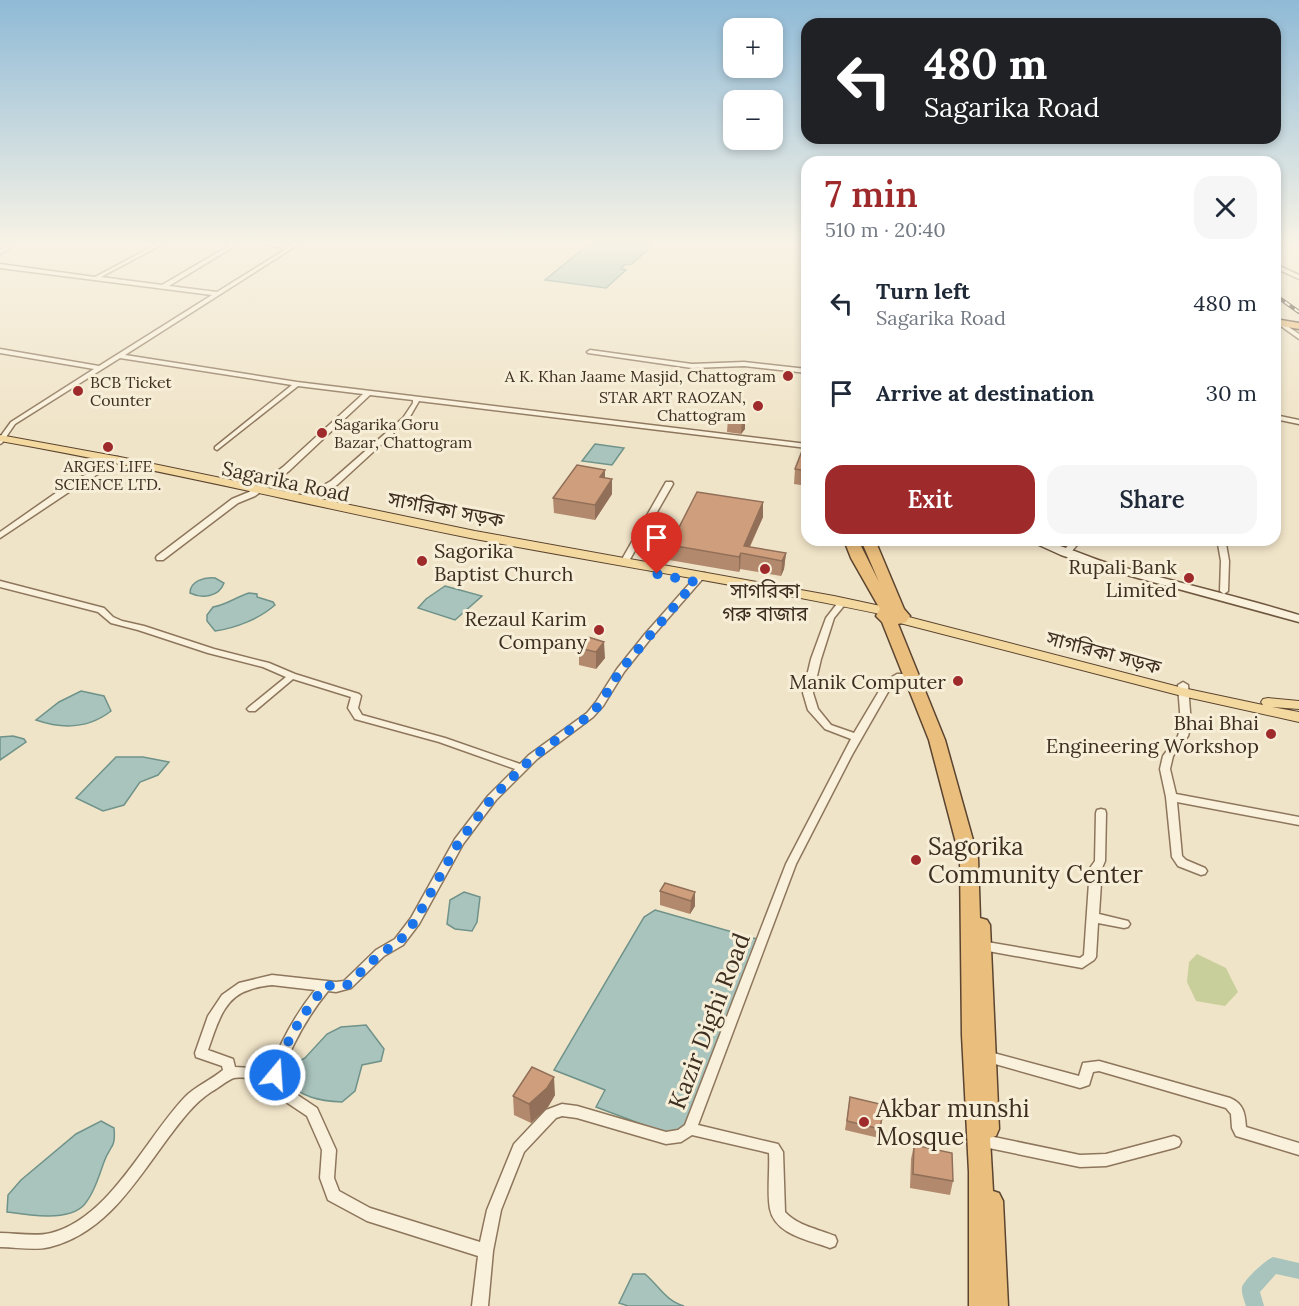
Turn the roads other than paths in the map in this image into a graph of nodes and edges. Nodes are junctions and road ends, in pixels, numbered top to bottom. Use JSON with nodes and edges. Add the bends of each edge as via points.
{"nodes":[{"id":1,"x":200,"y":305,"type":"edge"},
{"id":2,"x":1281,"y":322,"type":"edge"},
{"id":3,"x":1281,"y":324,"type":"edge"},
{"id":4,"x":1299,"y":324,"type":"edge"},
{"id":5,"x":1299,"y":337,"type":"edge"},
{"id":6,"x":0,"y":351,"type":"edge"},
{"id":7,"x":590,"y":352,"type":"dead end"},
{"id":8,"x":118,"y":356,"type":"junction"},
{"id":9,"x":100,"y":368,"type":"junction"},
{"id":10,"x":801,"y":370,"type":"edge"},
{"id":11,"x":297,"y":384,"type":"junction"},
{"id":12,"x":368,"y":393,"type":"junction"},
{"id":13,"x":416,"y":399,"type":"junction"},
{"id":14,"x":1281,"y":418,"type":"edge"},
{"id":15,"x":1299,"y":422,"type":"edge"},
{"id":16,"x":1,"y":441,"type":"edge"},
{"id":17,"x":801,"y":445,"type":"edge"},
{"id":18,"x":217,"y":448,"type":"dead end"},
{"id":19,"x":114,"y":462,"type":"junction"},
{"id":20,"x":669,"y":484,"type":"dead end"},
{"id":21,"x":255,"y":492,"type":"junction"},
{"id":22,"x":306,"y":499,"type":"junction"},
{"id":23,"x":0,"y":536,"type":"edge"},
{"id":24,"x":853,"y":546,"type":"edge"},
{"id":25,"x":870,"y":546,"type":"edge"},
{"id":26,"x":1049,"y":546,"type":"edge"},
{"id":27,"x":1077,"y":546,"type":"edge"},
{"id":28,"x":1222,"y":546,"type":"edge"},
{"id":29,"x":544,"y":552,"type":"junction"},
{"id":30,"x":160,"y":558,"type":"dead end"},
{"id":31,"x":625,"y":561,"type":"junction"},
{"id":32,"x":698,"y":578,"type":"junction"},
{"id":33,"x":0,"y":585,"type":"edge"},
{"id":34,"x":1224,"y":591,"type":"junction"},
{"id":35,"x":841,"y":605,"type":"junction"},
{"id":36,"x":1299,"y":612,"type":"edge"},
{"id":37,"x":893,"y":615,"type":"junction"},
{"id":38,"x":1299,"y":619,"type":"edge"},
{"id":39,"x":292,"y":675,"type":"junction"},
{"id":40,"x":913,"y":677,"type":"junction"},
{"id":41,"x":1183,"y":688,"type":"junction"},
{"id":42,"x":1299,"y":705,"type":"edge"},
{"id":43,"x":252,"y":709,"type":"dead end"},
{"id":44,"x":1299,"y":717,"type":"edge"},
{"id":45,"x":857,"y":738,"type":"junction"},
{"id":46,"x":522,"y":768,"type":"junction"},
{"id":47,"x":1171,"y":797,"type":"junction"},
{"id":48,"x":1101,"y":813,"type":"dead end"},
{"id":49,"x":1299,"y":820,"type":"edge"},
{"id":50,"x":1201,"y":871,"type":"dead end"},
{"id":51,"x":1092,"y":917,"type":"junction"},
{"id":52,"x":1124,"y":924,"type":"dead end"},
{"id":53,"x":981,"y":946,"type":"junction"},
{"id":54,"x":326,"y":985,"type":"junction"},
{"id":55,"x":986,"y":1056,"type":"junction"},
{"id":56,"x":230,"y":1072,"type":"junction"},
{"id":57,"x":275,"y":1075,"type":"junction"},
{"id":58,"x":690,"y":1129,"type":"junction"},
{"id":59,"x":989,"y":1142,"type":"junction"},
{"id":60,"x":1174,"y":1142,"type":"dead end"},
{"id":61,"x":1299,"y":1149,"type":"edge"},
{"id":62,"x":0,"y":1239,"type":"edge"},
{"id":63,"x":830,"y":1241,"type":"dead end"},
{"id":64,"x":486,"y":1251,"type":"junction"},
{"id":65,"x":480,"y":1306,"type":"edge"},
{"id":66,"x":982,"y":1306,"type":"edge"},
{"id":67,"x":995,"y":1306,"type":"edge"}],
"edges":[{"from":1,"to":8,"type":"street"},
{"from":2,"to":4,"type":"highway"},
{"from":3,"to":5,"type":"street"},
{"from":6,"to":9,"type":"street"},
{"from":7,"to":10,"type":"street","via":[[692,366],[744,364]]},
{"from":8,"to":9,"type":"street"},
{"from":8,"to":11,"type":"street"},
{"from":9,"to":16,"type":"street","via":[[13,423]]},
{"from":11,"to":12,"type":"street"},
{"from":11,"to":18,"type":"street"},
{"from":12,"to":13,"type":"street"},
{"from":12,"to":21,"type":"street","via":[[286,469]]},
{"from":13,"to":17,"type":"street"},
{"from":13,"to":22,"type":"street","via":[[405,419],[334,483]]},
{"from":14,"to":15,"type":"street"},
{"from":16,"to":19,"type":"main road","name":"Sagarika Road"},
{"from":19,"to":21,"type":"main road","name":"Sagarika Road"},
{"from":19,"to":23,"type":"street"},
{"from":20,"to":31,"type":"street"},
{"from":21,"to":22,"type":"main road","name":"সাগরিকা সড়ক"},
{"from":21,"to":29,"type":"main road","name":"Sagarika Road"},
{"from":21,"to":30,"type":"street","via":[[235,501]]},
{"from":22,"to":29,"type":"main road","name":"সাগরিকা সড়ক"},
{"from":24,"to":37,"type":"highway"},
{"from":25,"to":37,"type":"highway"},
{"from":26,"to":38,"type":"main road","via":[[1092,562]]},
{"from":27,"to":34,"type":"main road","via":[[1110,562]]},
{"from":28,"to":34,"type":"street"},
{"from":29,"to":31,"type":"main road","name":"সাগরিকা সড়ক"},
{"from":29,"to":32,"type":"main road","name":"Sagarika Road"},
{"from":31,"to":32,"type":"main road","name":"সাগরিকা সড়ক"},
{"from":32,"to":35,"type":"main road","name":"Sagarika Road"},
{"from":32,"to":46,"type":"street","via":[[627,662],[590,715]]},
{"from":33,"to":39,"type":"street","via":[[101,610],[109,620]]},
{"from":34,"to":36,"type":"main road"},
{"from":35,"to":37,"type":"main road","name":"Sagarika Road"},
{"from":35,"to":45,"type":"street","via":[[830,618],[808,693],[813,710],[828,727]]},
{"from":37,"to":40,"type":"highway"},
{"from":37,"to":41,"type":"main road","name":"সাগরিকা সড়ক"},
{"from":37,"to":53,"type":"highway","via":[[942,727],[977,846]]},
{"from":39,"to":43,"type":"street"},
{"from":39,"to":46,"type":"street","via":[[356,696],[353,708],[358,717]]},
{"from":40,"to":45,"type":"street","name":"Kazir Dighi Road","via":[[897,677],[888,684]]},
{"from":40,"to":66,"type":"highway","via":[[937,740],[969,858]]},
{"from":41,"to":42,"type":"main road","name":"সাগরিকা সড়ক"},
{"from":41,"to":44,"type":"main road","name":"সাগরিকা সড়ক"},
{"from":41,"to":47,"type":"street","via":[[1186,725],[1165,769]]},
{"from":45,"to":58,"type":"street","name":"Kazir Dighi Road","via":[[791,864]]},
{"from":46,"to":54,"type":"street","via":[[492,798],[459,842],[399,942],[347,985]]},
{"from":47,"to":49,"type":"street"},
{"from":47,"to":50,"type":"street","via":[[1177,857]]},
{"from":48,"to":51,"type":"street","via":[[1100,861]]},
{"from":51,"to":52,"type":"street"},
{"from":51,"to":53,"type":"street","via":[[1087,962]]},
{"from":53,"to":55,"type":"highway"},
{"from":54,"to":56,"type":"street","via":[[272,980],[243,986],[226,998],[212,1020],[201,1053],[228,1063]]},
{"from":54,"to":57,"type":"street","via":[[301,1016]]},
{"from":55,"to":59,"type":"highway"},
{"from":55,"to":61,"type":"street","via":[[1080,1082],[1084,1081],[1088,1067],[1099,1065],[1208,1096],[1235,1107],[1242,1132]]},
{"from":56,"to":57,"type":"street"},
{"from":56,"to":62,"type":"street","via":[[191,1099],[114,1200],[73,1233],[50,1241]]},
{"from":57,"to":64,"type":"street","via":[[282,1092],[312,1112],[329,1150],[327,1178],[333,1195],[367,1214]]},
{"from":58,"to":63,"type":"street","via":[[774,1148],[779,1218]]},
{"from":58,"to":64,"type":"street","name":"Kazir Dighi Road","via":[[681,1136],[666,1138],[577,1112],[562,1110],[551,1114],[519,1148],[494,1210]]},
{"from":59,"to":60,"type":"street","via":[[1080,1161],[1106,1160]]},
{"from":59,"to":67,"type":"highway"},
{"from":64,"to":65,"type":"street","name":"Kazir Dighi Road"}]}
